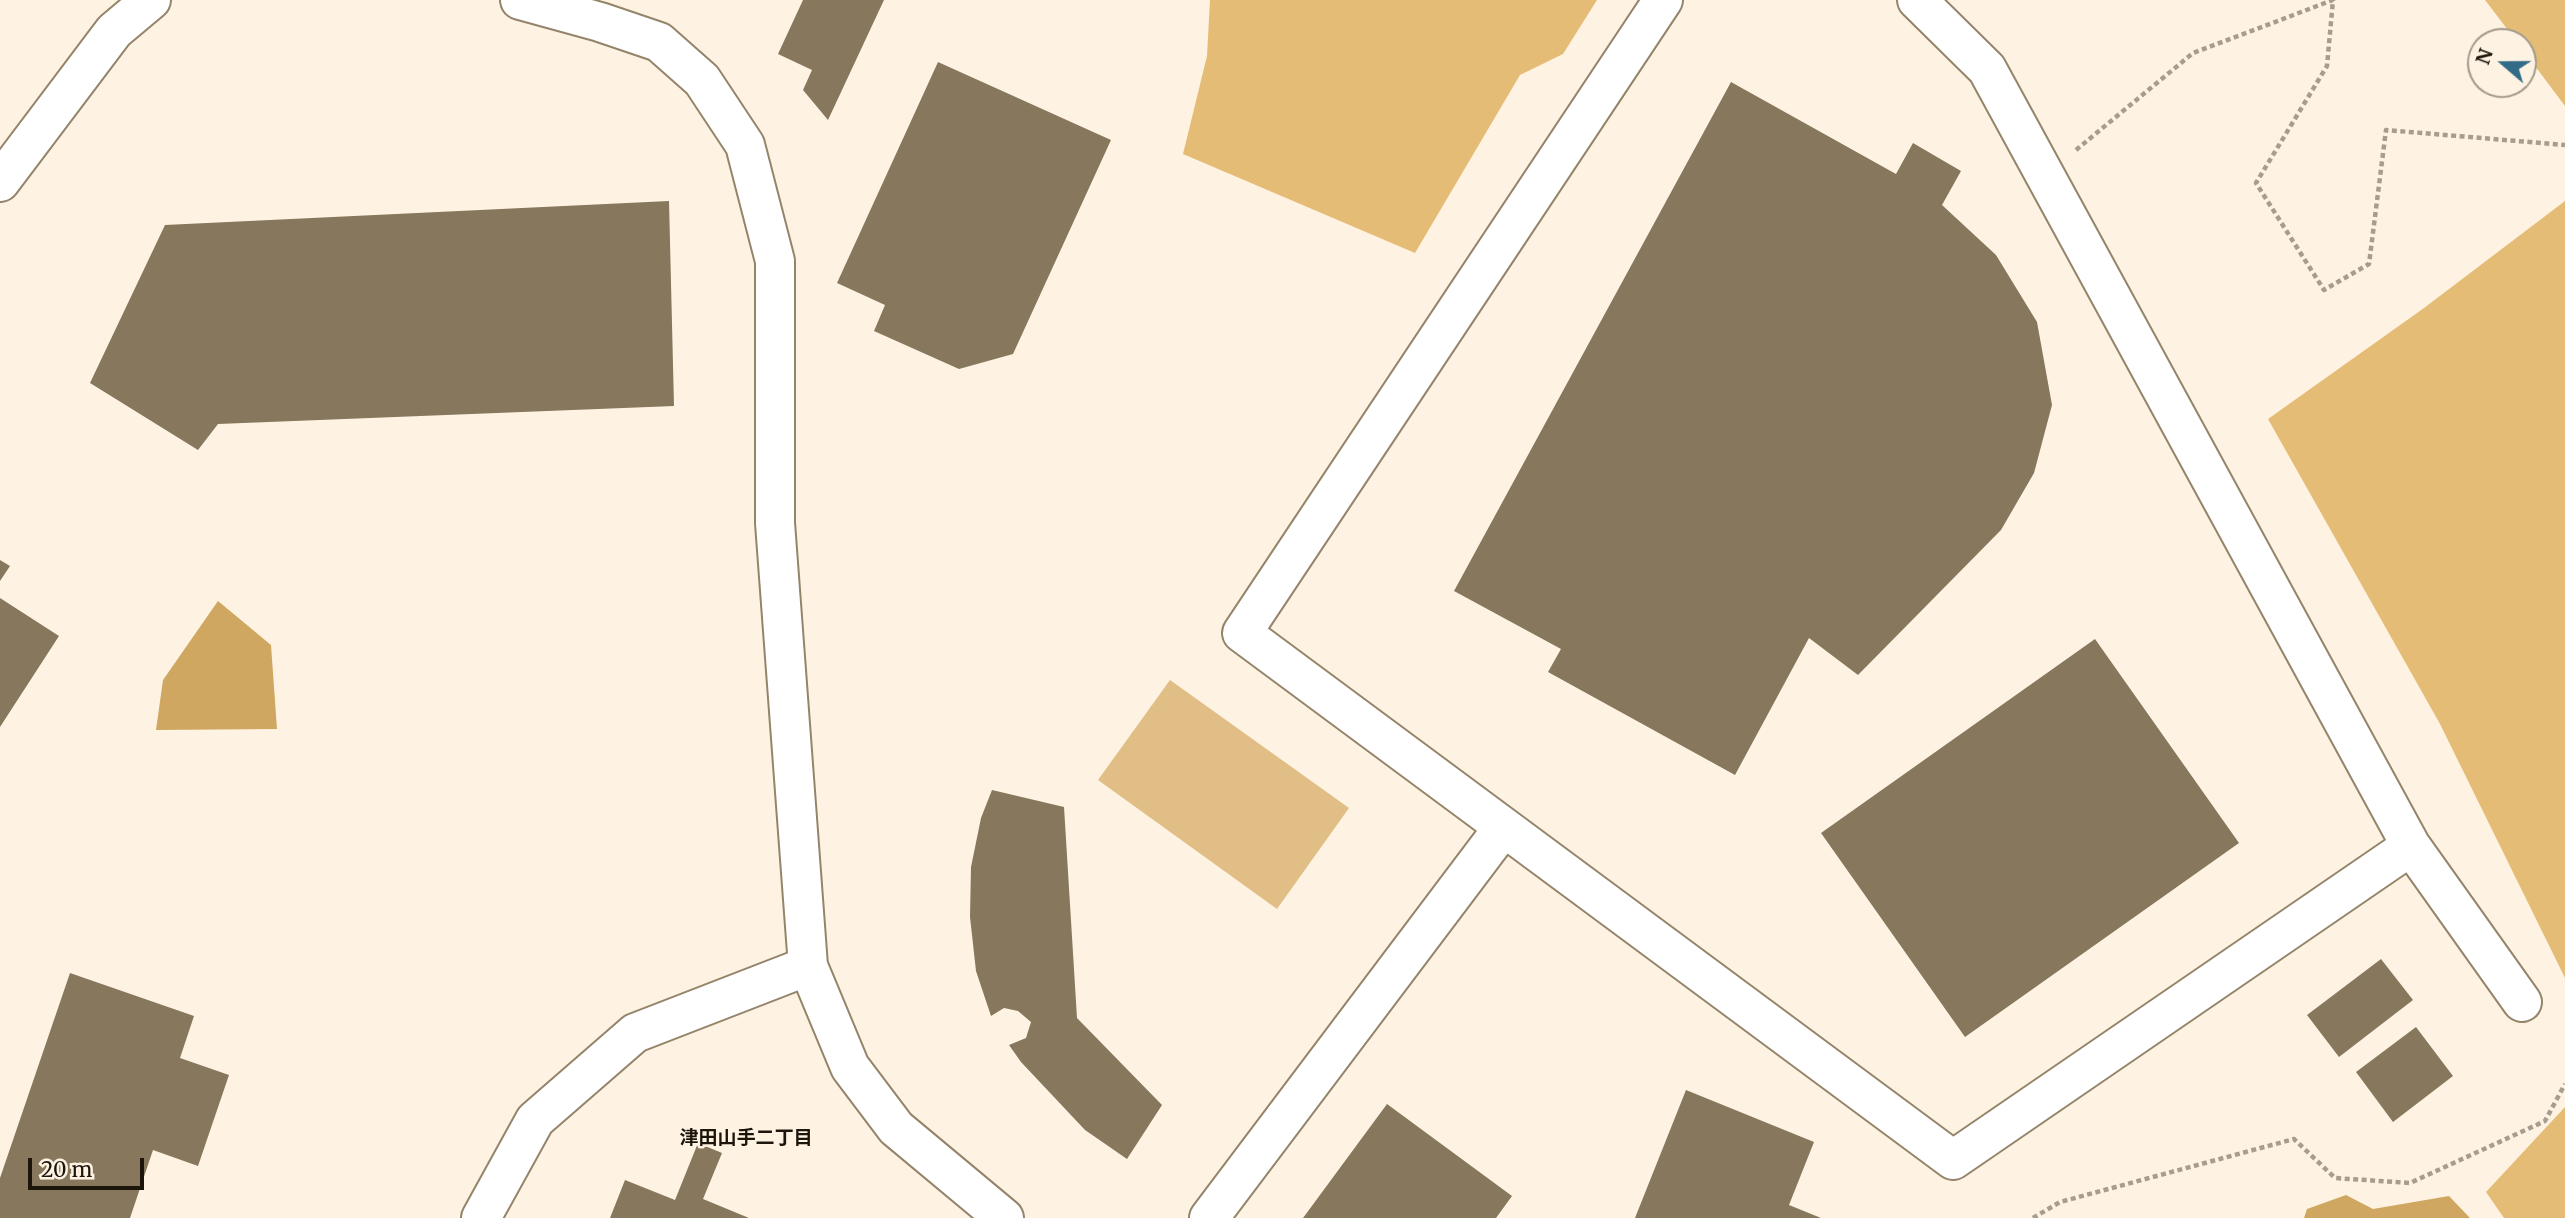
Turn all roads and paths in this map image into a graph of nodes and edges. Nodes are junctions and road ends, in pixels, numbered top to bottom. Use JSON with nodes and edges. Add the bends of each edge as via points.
{"nodes":[{"id":1,"x":151,"y":0,"type":"edge"},
{"id":2,"x":520,"y":0,"type":"edge"},
{"id":3,"x":1663,"y":0,"type":"edge"},
{"id":4,"x":1917,"y":0,"type":"edge"},
{"id":5,"x":2565,"y":145,"type":"edge"},
{"id":6,"x":2046,"y":175,"type":"junction"},
{"id":7,"x":0,"y":182,"type":"edge"},
{"id":8,"x":1503,"y":828,"type":"junction"},
{"id":9,"x":2411,"y":846,"type":"junction"},
{"id":10,"x":808,"y":966,"type":"junction"},
{"id":11,"x":2522,"y":1002,"type":"dead end"},
{"id":12,"x":2565,"y":1084,"type":"edge"},
{"id":13,"x":481,"y":1218,"type":"edge"},
{"id":14,"x":1004,"y":1218,"type":"edge"},
{"id":15,"x":1209,"y":1218,"type":"edge"},
{"id":16,"x":2033,"y":1218,"type":"edge"}],
"edges":[{"from":1,"to":7,"type":"street","via":[[114,32]]},
{"from":2,"to":10,"type":"street","via":[[659,42],[702,80],[745,145],[775,261],[775,523]]},
{"from":3,"to":8,"type":"street","via":[[1242,633]]},
{"from":4,"to":6,"type":"street","via":[[1987,69]]},
{"from":5,"to":6,"type":"path","via":[[2386,130],[2369,264],[2324,290],[2256,183],[2327,66],[2333,0],[2193,53]]},
{"from":6,"to":9,"type":"street"},
{"from":8,"to":9,"type":"street","via":[[1953,1160]]},
{"from":8,"to":15,"type":"street"},
{"from":9,"to":11,"type":"street"},
{"from":10,"to":13,"type":"street","via":[[635,1033],[535,1120]]},
{"from":10,"to":14,"type":"street","via":[[850,1067],[896,1128]]},
{"from":12,"to":16,"type":"path","via":[[2545,1121],[2410,1183],[2335,1178],[2294,1139],[2060,1202]]}]}
